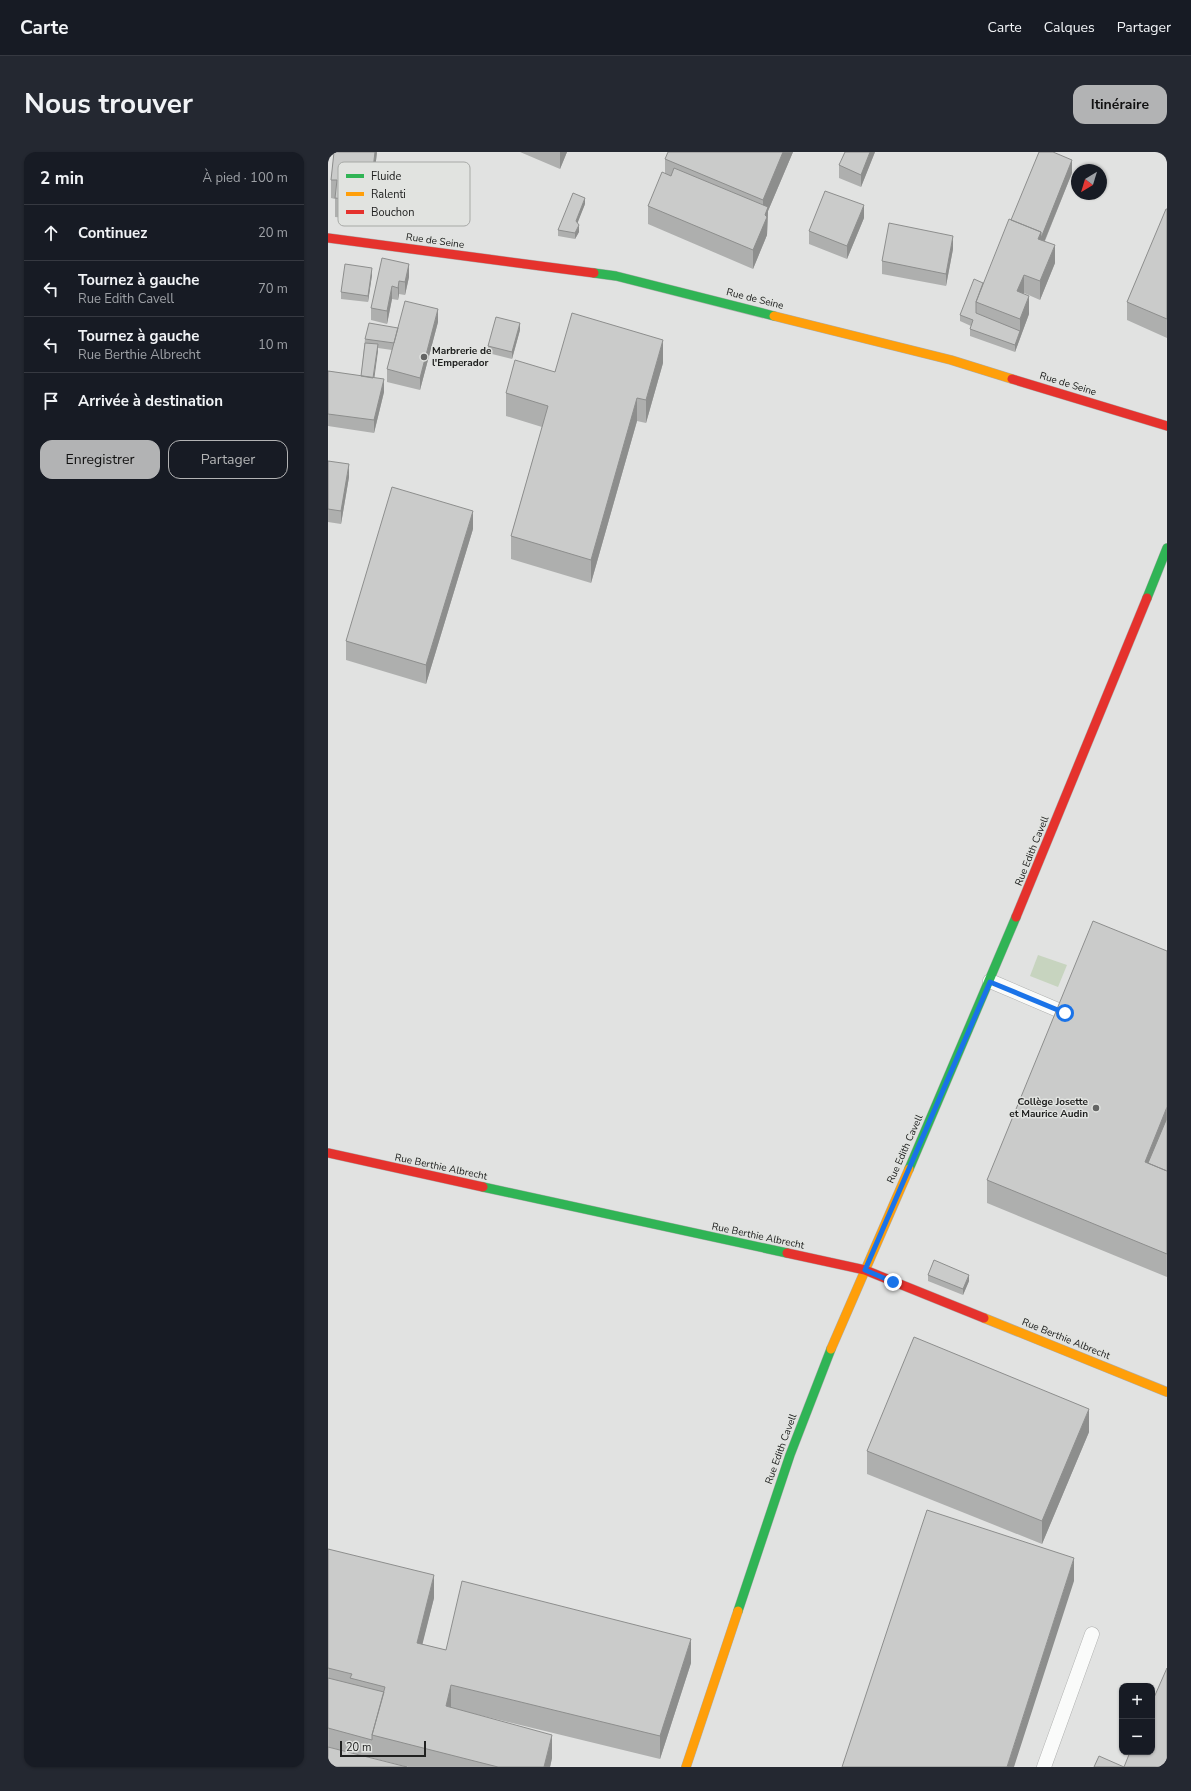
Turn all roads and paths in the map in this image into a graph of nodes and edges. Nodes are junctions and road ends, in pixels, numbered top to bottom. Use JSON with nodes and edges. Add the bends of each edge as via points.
{"nodes":[{"id":1,"x":328,"y":238,"type":"edge"},
{"id":2,"x":1167,"y":426,"type":"edge"},
{"id":3,"x":1167,"y":548,"type":"edge"},
{"id":4,"x":990,"y":982,"type":"junction"},
{"id":5,"x":1065,"y":1013,"type":"edge"},
{"id":6,"x":328,"y":1153,"type":"edge"},
{"id":7,"x":865,"y":1270,"type":"junction"},
{"id":8,"x":1167,"y":1392,"type":"edge"},
{"id":9,"x":1092,"y":1634,"type":"dead end"},
{"id":10,"x":686,"y":1767,"type":"edge"},
{"id":11,"x":1044,"y":1767,"type":"edge"}],
"edges":[{"from":1,"to":2,"type":"street","name":"Rue de Seine","via":[[616,276],[951,360]]},
{"from":3,"to":4,"type":"street","name":"Rue Edith Cavell"},
{"from":4,"to":5,"type":"lane"},
{"from":4,"to":7,"type":"street","name":"Rue Edith Cavell"},
{"from":6,"to":7,"type":"street","name":"Rue Berthie Albrecht"},
{"from":7,"to":8,"type":"street","name":"Rue Berthie Albrecht"},
{"from":7,"to":10,"type":"street","name":"Rue Edith Cavell","via":[[830,1348],[790,1455]]},
{"from":9,"to":11,"type":"lane"}]}
